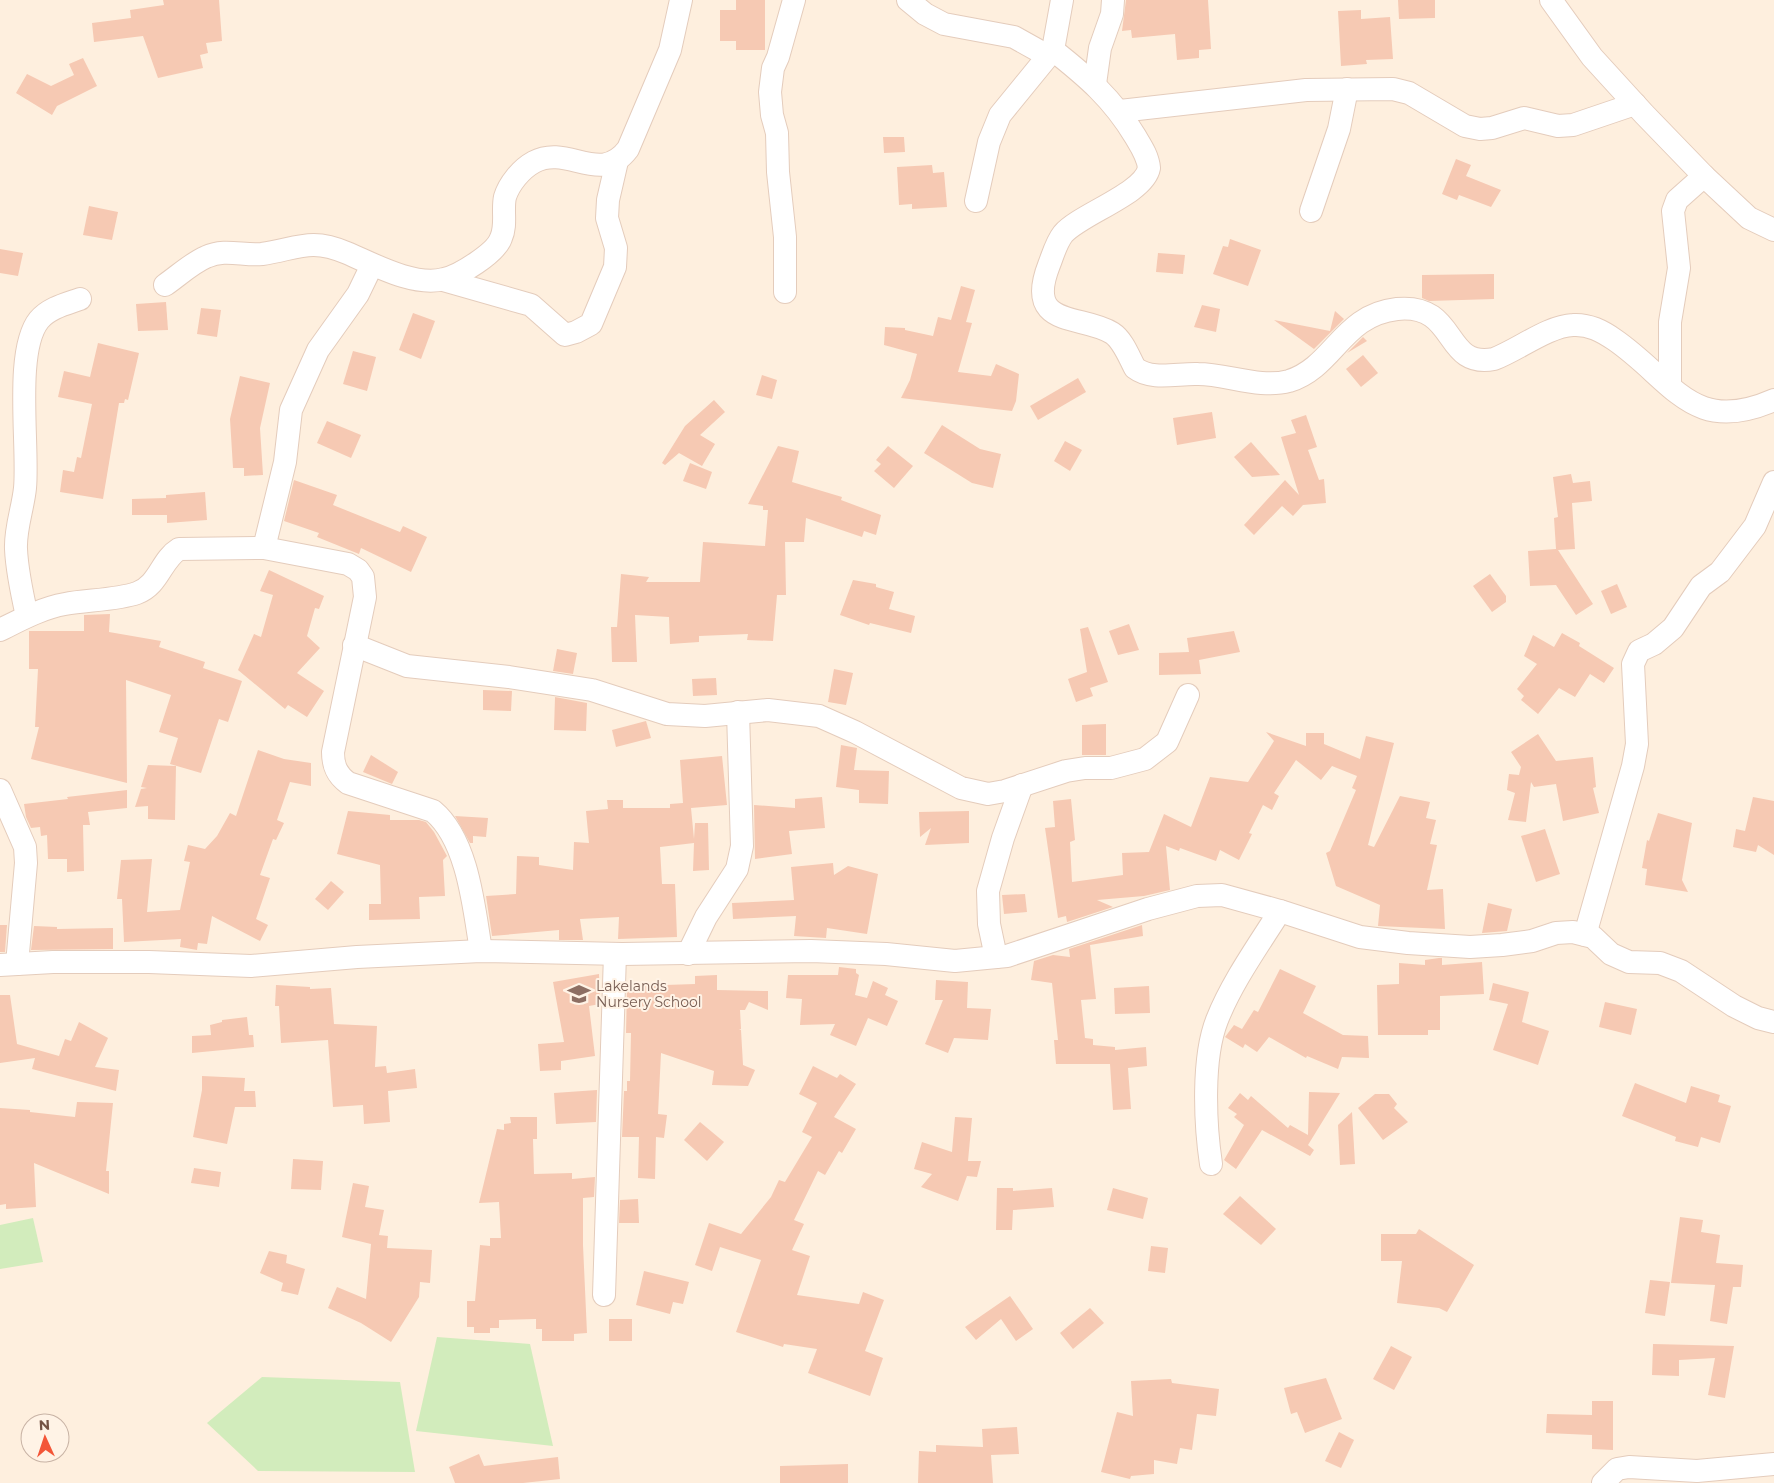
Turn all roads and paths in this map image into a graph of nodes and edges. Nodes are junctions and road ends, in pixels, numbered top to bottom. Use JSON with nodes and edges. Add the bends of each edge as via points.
{"nodes":[{"id":1,"x":681,"y":0,"type":"edge"},
{"id":2,"x":794,"y":0,"type":"edge"},
{"id":3,"x":908,"y":0,"type":"edge"},
{"id":4,"x":1062,"y":0,"type":"edge"},
{"id":5,"x":1114,"y":0,"type":"edge"},
{"id":6,"x":1551,"y":0,"type":"edge"},
{"id":7,"x":1050,"y":53,"type":"junction"},
{"id":8,"x":1095,"y":84,"type":"junction"},
{"id":9,"x":1347,"y":89,"type":"junction"},
{"id":10,"x":1635,"y":104,"type":"junction"},
{"id":11,"x":1120,"y":111,"type":"junction"},
{"id":12,"x":617,"y":160,"type":"junction"},
{"id":13,"x":1704,"y":176,"type":"junction"},
{"id":14,"x":976,"y":201,"type":"dead end"},
{"id":15,"x":1311,"y":211,"type":"dead end"},
{"id":16,"x":1774,"y":230,"type":"edge"},
{"id":17,"x":372,"y":266,"type":"junction"},
{"id":18,"x":443,"y":280,"type":"junction"},
{"id":19,"x":165,"y":285,"type":"dead end"},
{"id":20,"x":785,"y":292,"type":"dead end"},
{"id":21,"x":80,"y":299,"type":"dead end"},
{"id":22,"x":1670,"y":386,"type":"junction"},
{"id":23,"x":1774,"y":400,"type":"edge"},
{"id":24,"x":1774,"y":482,"type":"edge"},
{"id":25,"x":264,"y":548,"type":"junction"},
{"id":26,"x":27,"y":616,"type":"junction"},
{"id":27,"x":0,"y":630,"type":"edge"},
{"id":28,"x":354,"y":645,"type":"junction"},
{"id":29,"x":1188,"y":695,"type":"dead end"},
{"id":30,"x":738,"y":712,"type":"junction"},
{"id":31,"x":1022,"y":784,"type":"junction"},
{"id":32,"x":0,"y":790,"type":"edge"},
{"id":33,"x":1280,"y":911,"type":"junction"},
{"id":34,"x":1585,"y":935,"type":"junction"},
{"id":35,"x":481,"y":951,"type":"junction"},
{"id":36,"x":615,"y":954,"type":"junction"},
{"id":37,"x":688,"y":954,"type":"junction"},
{"id":38,"x":996,"y":957,"type":"junction"},
{"id":39,"x":8,"y":964,"type":"edge"},
{"id":40,"x":1774,"y":1022,"type":"edge"},
{"id":41,"x":1212,"y":1164,"type":"dead end"},
{"id":42,"x":604,"y":1295,"type":"dead end"},
{"id":43,"x":1774,"y":1464,"type":"edge"},
{"id":44,"x":1603,"y":1483,"type":"edge"}],
"edges":[{"from":1,"to":12,"type":"street","via":[[670,50],[628,149]]},
{"from":2,"to":20,"type":"street","via":[[773,68],[770,92],[777,133],[785,237]]},
{"from":3,"to":7,"type":"street","via":[[944,24],[1014,37]]},
{"from":4,"to":7,"type":"street"},
{"from":5,"to":8,"type":"street","via":[[1100,48]]},
{"from":6,"to":10,"type":"street","via":[[1592,57]]},
{"from":7,"to":8,"type":"street"},
{"from":7,"to":14,"type":"street","via":[[994,127]]},
{"from":8,"to":11,"type":"street"},
{"from":9,"to":10,"type":"street","via":[[1393,89],[1409,93],[1466,126],[1480,129],[1524,118],[1558,126],[1573,124]]},
{"from":9,"to":11,"type":"street","via":[[1306,90]]},
{"from":9,"to":15,"type":"street","via":[[1339,129]]},
{"from":10,"to":13,"type":"street"},
{"from":11,"to":22,"type":"street","via":[[1146,157],[1148,172],[1140,182],[1106,207],[1063,234],[1048,268],[1045,299],[1055,314],[1114,334],[1140,372],[1220,375],[1265,383],[1288,381],[1320,361],[1363,320],[1380,312],[1401,309],[1418,310],[1434,316],[1464,355],[1483,361],[1505,355],[1564,325],[1586,325],[1632,352]]},
{"from":12,"to":18,"type":"street","via":[[610,165],[599,166],[560,157],[534,162],[512,182],[505,198],[505,226],[501,240],[461,273]]},
{"from":12,"to":18,"type":"street","via":[[607,218],[616,248],[615,267],[591,324],[565,335],[531,305]]},
{"from":13,"to":16,"type":"street","via":[[1749,218]]},
{"from":13,"to":22,"type":"street","via":[[1677,200],[1674,211],[1678,268],[1670,322]]},
{"from":17,"to":18,"type":"street","via":[[416,279]]},
{"from":17,"to":19,"type":"street","via":[[321,244],[305,244],[260,254],[226,251],[206,257]]},
{"from":17,"to":25,"type":"street","via":[[358,294],[318,350],[291,410],[285,462]]},
{"from":21,"to":26,"type":"street","via":[[51,310],[39,320],[31,336],[26,361],[25,488],[15,546]]},
{"from":22,"to":23,"type":"street","via":[[1684,399],[1703,409],[1729,413],[1754,409]]},
{"from":24,"to":34,"type":"street","via":[[1755,526],[1720,572],[1701,586],[1673,628],[1654,644],[1639,651],[1633,664],[1637,744]]},
{"from":25,"to":26,"type":"street","via":[[178,549],[153,583],[138,593],[61,605]]},
{"from":25,"to":28,"type":"street","via":[[348,564],[358,570],[365,586],[365,597]]},
{"from":26,"to":27,"type":"street"},
{"from":28,"to":30,"type":"street","via":[[407,666],[592,690],[667,714],[705,716]]},
{"from":28,"to":35,"type":"street","via":[[333,752],[335,769],[348,783],[433,811],[444,820],[469,883]]},
{"from":29,"to":31,"type":"street","via":[[1167,742],[1145,759],[1111,768],[1066,772]]},
{"from":30,"to":31,"type":"street","via":[[768,710],[819,716],[961,788],[988,794]]},
{"from":30,"to":37,"type":"street","via":[[742,846],[737,869],[706,917]]},
{"from":31,"to":38,"type":"street","via":[[988,891],[989,924]]},
{"from":32,"to":39,"type":"street","via":[[25,846],[26,863]]},
{"from":33,"to":34,"type":"street","via":[[1360,937],[1408,943],[1470,947],[1532,941],[1556,933]]},
{"from":33,"to":38,"type":"street","via":[[1222,896],[1197,896]]},
{"from":33,"to":41,"type":"street","via":[[1233,987],[1217,1020],[1208,1053]]},
{"from":34,"to":40,"type":"street","via":[[1593,937],[1611,954],[1629,962],[1660,963],[1681,971],[1734,1006]]},
{"from":35,"to":36,"type":"street"},
{"from":35,"to":39,"type":"street","via":[[251,966],[149,962]]},
{"from":36,"to":37,"type":"street"},
{"from":36,"to":42,"type":"street"},
{"from":37,"to":38,"type":"street","via":[[811,951],[955,961]]},
{"from":43,"to":44,"type":"street","via":[[1697,1471],[1629,1467],[1617,1469]]}]}
